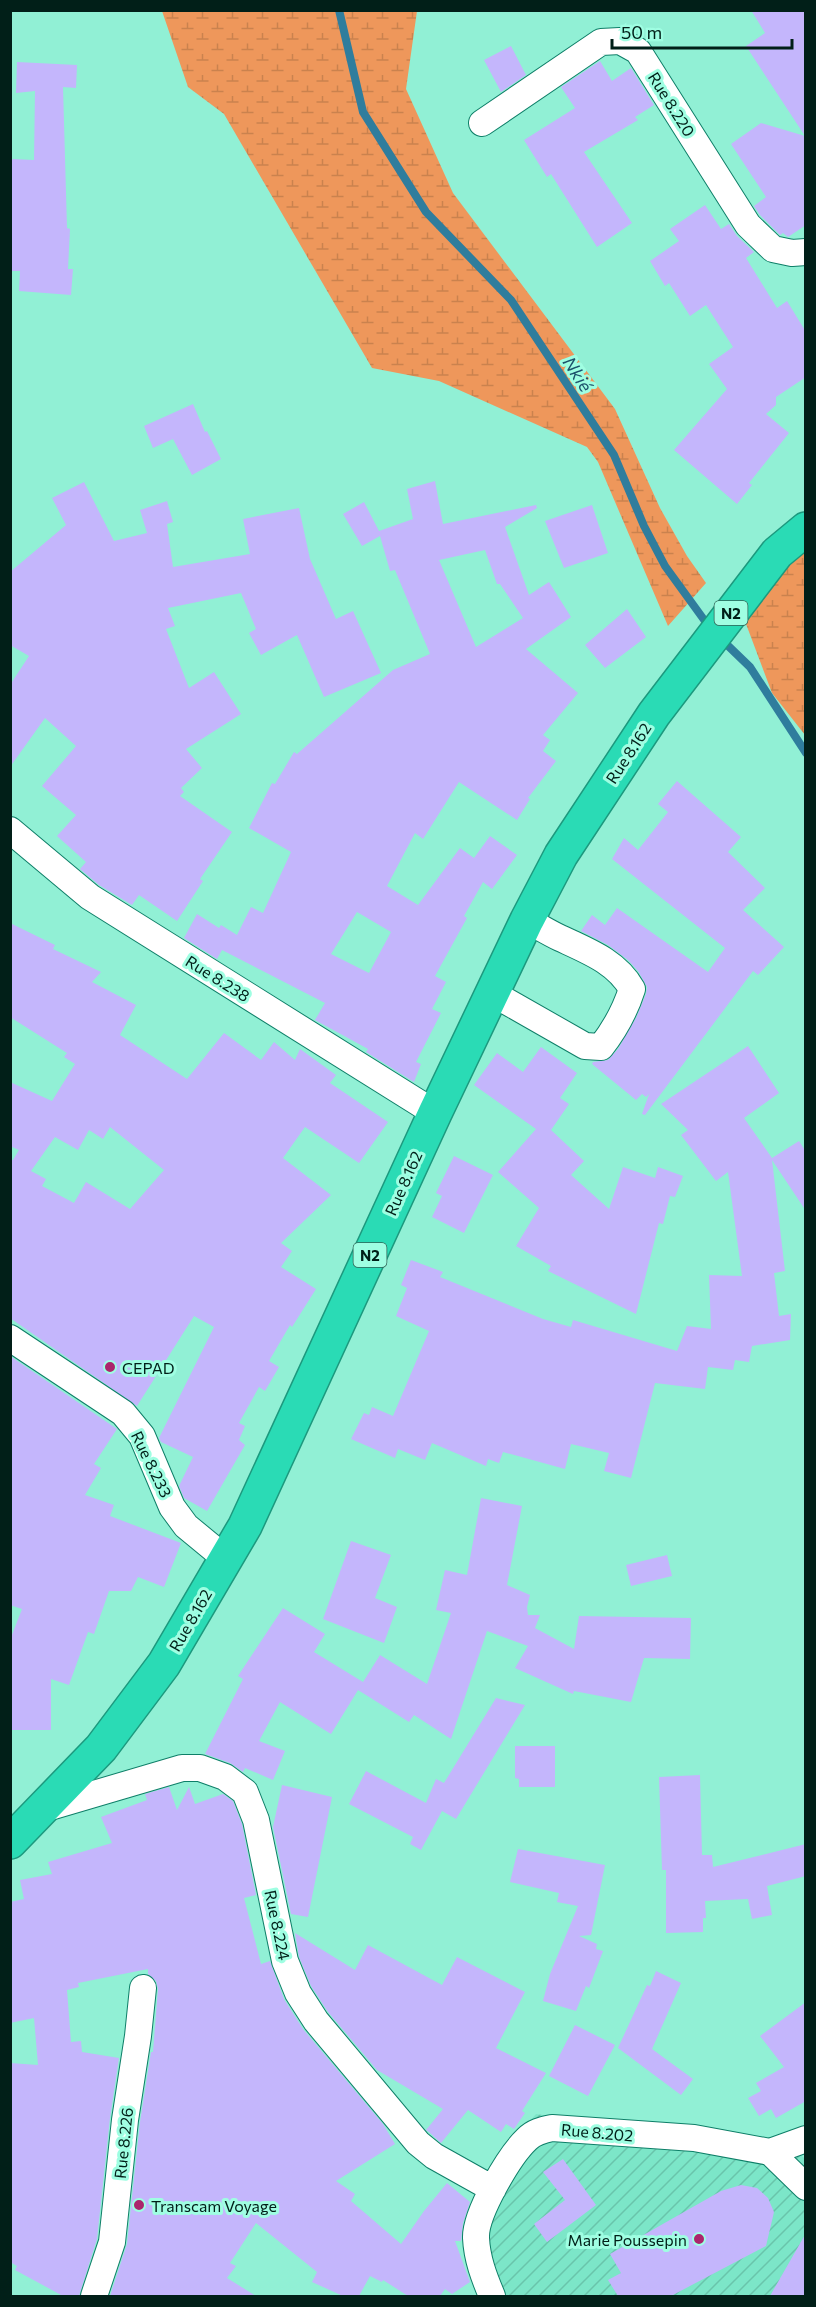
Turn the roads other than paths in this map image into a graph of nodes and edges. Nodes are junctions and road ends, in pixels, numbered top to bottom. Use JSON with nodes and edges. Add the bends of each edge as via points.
{"nodes":[{"id":1,"x":482,"y":123,"type":"dead end"},
{"id":2,"x":806,"y":252,"type":"edge"},
{"id":3,"x":806,"y":529,"type":"edge"},
{"id":4,"x":10,"y":830,"type":"edge"},
{"id":5,"x":527,"y":920,"type":"junction"},
{"id":6,"x":492,"y":993,"type":"junction"},
{"id":7,"x":435,"y":1113,"type":"junction"},
{"id":8,"x":10,"y":1338,"type":"edge"},
{"id":9,"x":226,"y":1560,"type":"junction"},
{"id":10,"x":22,"y":1826,"type":"edge"},
{"id":11,"x":143,"y":1988,"type":"dead end"},
{"id":12,"x":806,"y":2139,"type":"edge"},
{"id":13,"x":770,"y":2152,"type":"junction"},
{"id":14,"x":806,"y":2187,"type":"edge"},
{"id":15,"x":493,"y":2189,"type":"junction"},
{"id":16,"x":94,"y":2296,"type":"edge"},
{"id":17,"x":492,"y":2296,"type":"edge"}],
"edges":[{"from":1,"to":2,"type":"street","name":"Rue 8.220","via":[[601,42],[620,41],[638,51],[748,225],[773,249],[792,254]]},
{"from":3,"to":5,"type":"highway","name":"Rue 8.162","number":"N2","via":[[777,553],[654,714],[561,855]]},
{"from":4,"to":7,"type":"street","name":"Rue 8.238","via":[[90,897]]},
{"from":5,"to":6,"type":"highway","name":"Rue 8.162","number":"N2"},
{"from":5,"to":6,"type":"street","via":[[624,974],[632,989],[615,1029],[601,1047],[585,1046]]},
{"from":6,"to":7,"type":"highway","name":"Rue 8.162","number":"N2"},
{"from":7,"to":9,"type":"highway","name":"Rue 8.162","number":"N2"},
{"from":8,"to":9,"type":"street","name":"Rue 8.233","via":[[123,1413],[142,1437],[172,1507],[186,1526]]},
{"from":9,"to":10,"type":"highway","name":"Rue 8.162","number":"N2","via":[[164,1664],[101,1748]]},
{"from":10,"to":15,"type":"street","name":"Rue 8.224","via":[[182,1768],[200,1768],[225,1777],[244,1792],[256,1820],[285,1961],[298,1993],[316,2021],[418,2143]]},
{"from":11,"to":16,"type":"street","name":"Rue 8.226","via":[[112,2242]]},
{"from":12,"to":13,"type":"street"},
{"from":13,"to":14,"type":"street"},
{"from":13,"to":15,"type":"street","name":"Rue 8.202","via":[[694,2138],[552,2128],[538,2130],[526,2139]]},
{"from":15,"to":17,"type":"street","name":"Rue 8.202","via":[[475,2235],[478,2262]]}]}
